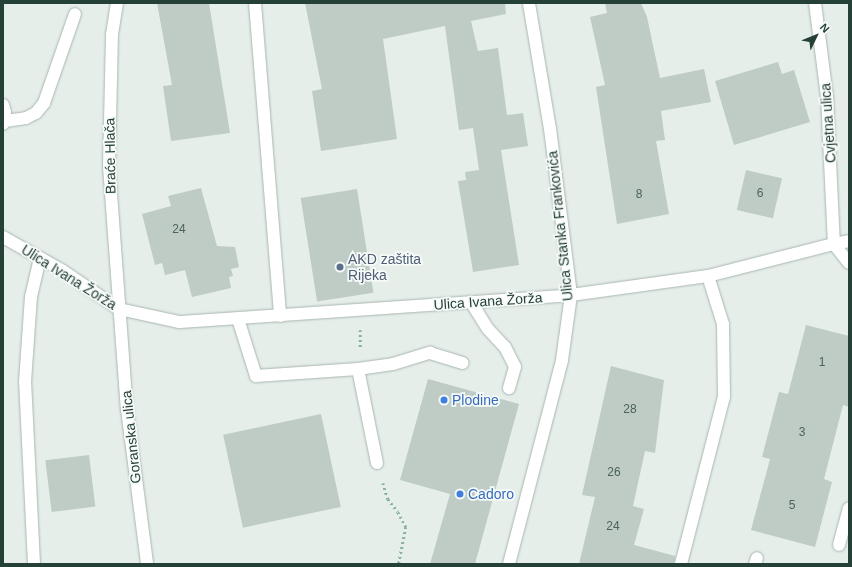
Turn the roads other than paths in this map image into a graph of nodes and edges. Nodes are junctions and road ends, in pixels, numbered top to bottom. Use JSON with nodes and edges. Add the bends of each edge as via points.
{"nodes":[{"id":1,"x":116,"y":3,"type":"edge"},
{"id":2,"x":255,"y":3,"type":"edge"},
{"id":3,"x":529,"y":3,"type":"edge"},
{"id":4,"x":815,"y":3,"type":"edge"},
{"id":5,"x":75,"y":14,"type":"dead end"},
{"id":6,"x":3,"y":105,"type":"edge"},
{"id":7,"x":4,"y":123,"type":"edge"},
{"id":8,"x":3,"y":237,"type":"edge"},
{"id":9,"x":849,"y":241,"type":"edge"},
{"id":10,"x":834,"y":244,"type":"junction"},
{"id":11,"x":40,"y":258,"type":"junction"},
{"id":12,"x":849,"y":263,"type":"edge"},
{"id":13,"x":708,"y":276,"type":"junction"},
{"id":14,"x":571,"y":295,"type":"junction"},
{"id":15,"x":471,"y":302,"type":"junction"},
{"id":16,"x":119,"y":309,"type":"junction"},
{"id":17,"x":280,"y":316,"type":"junction"},
{"id":18,"x":238,"y":319,"type":"junction"},
{"id":19,"x":462,"y":363,"type":"dead end"},
{"id":20,"x":358,"y":369,"type":"junction"},
{"id":21,"x":509,"y":388,"type":"dead end"},
{"id":22,"x":378,"y":463,"type":"road end"},
{"id":23,"x":849,"y":508,"type":"edge"},
{"id":24,"x":839,"y":545,"type":"dead end"},
{"id":25,"x":34,"y":564,"type":"edge"},
{"id":26,"x":147,"y":564,"type":"edge"},
{"id":27,"x":510,"y":564,"type":"edge"},
{"id":28,"x":681,"y":564,"type":"edge"}],
"edges":[{"from":1,"to":16,"type":"street","name":"Braće Hlača","via":[[112,34],[109,166]]},
{"from":2,"to":17,"type":"street"},
{"from":3,"to":14,"type":"street","name":"Ulica Stanka Frankovića","via":[[550,129]]},
{"from":4,"to":10,"type":"street","name":"Cvjetna ulica","via":[[827,97]]},
{"from":5,"to":7,"type":"street","via":[[44,103],[36,113],[26,118]]},
{"from":6,"to":7,"type":"street"},
{"from":8,"to":11,"type":"street","name":"Ulica Ivana Žorža"},
{"from":9,"to":10,"type":"street","name":"Ulica Ivana Žorža"},
{"from":10,"to":12,"type":"street"},
{"from":10,"to":13,"type":"street","name":"Ulica Ivana Žorža"},
{"from":11,"to":16,"type":"street","name":"Ulica Ivana Žorža"},
{"from":11,"to":25,"type":"street","via":[[31,298],[25,382]]},
{"from":13,"to":14,"type":"street","name":"Ulica Ivana Žorža"},
{"from":13,"to":28,"type":"street","via":[[724,324],[724,397]]},
{"from":14,"to":15,"type":"street","name":"Ulica Ivana Žorža"},
{"from":14,"to":27,"type":"street","name":"Ulica Stanka Frankovića","via":[[562,360]]},
{"from":15,"to":17,"type":"street","name":"Ulica Ivana Žorža"},
{"from":15,"to":21,"type":"street","via":[[488,329],[505,347],[515,367]]},
{"from":16,"to":18,"type":"street","name":"Ulica Ivana Žorža","via":[[179,322]]},
{"from":16,"to":26,"type":"street","name":"Goranska ulica","via":[[128,416]]},
{"from":17,"to":18,"type":"street","name":"Ulica Ivana Žorža"},
{"from":18,"to":20,"type":"street","via":[[256,376]]},
{"from":19,"to":20,"type":"street","via":[[430,353],[393,364]]},
{"from":20,"to":22,"type":"street"},
{"from":23,"to":24,"type":"street"}]}
